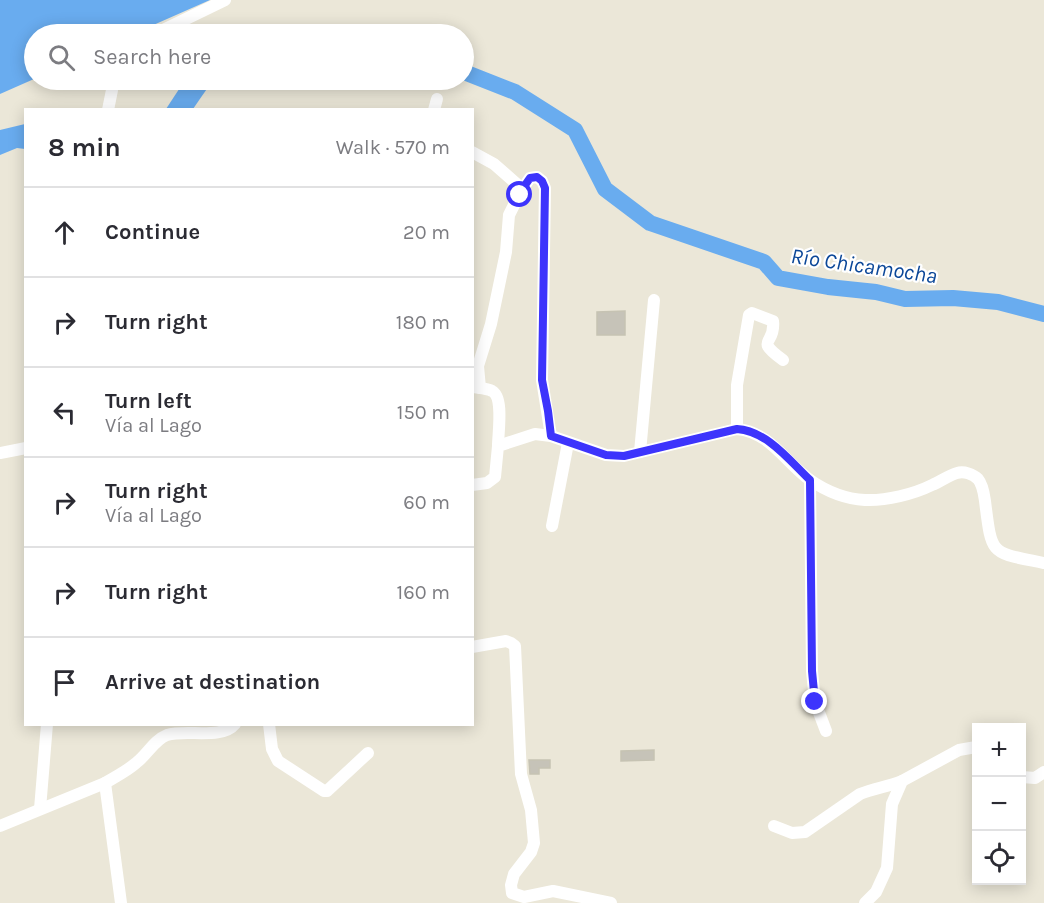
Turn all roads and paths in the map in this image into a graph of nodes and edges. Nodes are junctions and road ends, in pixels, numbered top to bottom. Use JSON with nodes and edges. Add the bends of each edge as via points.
{"nodes":[{"id":1,"x":225,"y":0,"type":"edge"},
{"id":2,"x":176,"y":24,"type":"edge"},
{"id":3,"x":112,"y":90,"type":"edge"},
{"id":4,"x":108,"y":108,"type":"edge"},
{"id":5,"x":474,"y":153,"type":"edge"},
{"id":6,"x":521,"y":191,"type":"junction"},
{"id":7,"x":654,"y":300,"type":"dead end"},
{"id":8,"x":783,"y":360,"type":"dead end"},
{"id":9,"x":476,"y":387,"type":"edge"},
{"id":10,"x":737,"y":429,"type":"junction"},
{"id":11,"x":551,"y":436,"type":"junction"},
{"id":12,"x":568,"y":442,"type":"junction"},
{"id":13,"x":498,"y":446,"type":"junction"},
{"id":14,"x":24,"y":448,"type":"edge"},
{"id":15,"x":0,"y":453,"type":"edge"},
{"id":16,"x":640,"y":453,"type":"junction"},
{"id":17,"x":810,"y":480,"type":"junction"},
{"id":18,"x":474,"y":484,"type":"edge"},
{"id":19,"x":552,"y":526,"type":"dead end"},
{"id":20,"x":1044,"y":563,"type":"edge"},
{"id":21,"x":474,"y":647,"type":"edge"},
{"id":22,"x":47,"y":726,"type":"edge"},
{"id":23,"x":233,"y":726,"type":"edge"},
{"id":24,"x":269,"y":726,"type":"edge"},
{"id":25,"x":826,"y":731,"type":"dead end"},
{"id":26,"x":972,"y":748,"type":"edge"},
{"id":27,"x":368,"y":753,"type":"dead end"},
{"id":28,"x":1044,"y":772,"type":"edge"},
{"id":29,"x":1026,"y":777,"type":"edge"},
{"id":30,"x":902,"y":780,"type":"junction"},
{"id":31,"x":105,"y":783,"type":"junction"},
{"id":32,"x":40,"y":809,"type":"junction"},
{"id":33,"x":0,"y":826,"type":"edge"},
{"id":34,"x":774,"y":826,"type":"dead end"},
{"id":35,"x":121,"y":903,"type":"edge"},
{"id":36,"x":611,"y":903,"type":"edge"},
{"id":37,"x":865,"y":903,"type":"edge"}],
"edges":[{"from":1,"to":2,"type":"street"},
{"from":3,"to":4,"type":"street"},
{"from":5,"to":6,"type":"street","via":[[494,164]]},
{"from":6,"to":9,"type":"street","via":[[509,215],[506,252]]},
{"from":6,"to":11,"type":"street","via":[[530,178],[537,177],[545,188],[542,380]]},
{"from":7,"to":16,"type":"street"},
{"from":8,"to":10,"type":"street","via":[[766,345],[773,321],[749,315],[737,385]]},
{"from":9,"to":13,"type":"street","via":[[491,390],[497,396]]},
{"from":10,"to":16,"type":"street"},
{"from":10,"to":17,"type":"street","via":[[763,437]]},
{"from":11,"to":12,"type":"street"},
{"from":11,"to":13,"type":"street","via":[[535,434]]},
{"from":12,"to":16,"type":"street","via":[[606,455]]},
{"from":12,"to":19,"type":"street"},
{"from":13,"to":18,"type":"street","via":[[495,477],[487,483]]},
{"from":14,"to":15,"type":"street"},
{"from":17,"to":20,"type":"street","via":[[837,495],[866,500],[930,487],[966,472],[978,479],[990,541],[1001,554]]},
{"from":17,"to":25,"type":"street","via":[[812,671],[815,702]]},
{"from":21,"to":36,"type":"street","via":[[506,641],[515,646],[521,774],[531,810],[534,843],[514,874],[512,893],[524,897],[553,891]]},
{"from":22,"to":32,"type":"street"},
{"from":23,"to":31,"type":"street","via":[[228,731],[166,735],[137,763]]},
{"from":24,"to":27,"type":"street","via":[[278,761],[320,790],[327,791]]},
{"from":26,"to":30,"type":"street","via":[[959,750]]},
{"from":28,"to":29,"type":"street","via":[[1035,778]]},
{"from":30,"to":34,"type":"street","via":[[860,794],[805,832],[792,833]]},
{"from":30,"to":37,"type":"street","via":[[892,804],[887,868],[876,892]]},
{"from":31,"to":32,"type":"street"},
{"from":31,"to":35,"type":"street"},
{"from":32,"to":33,"type":"street"}]}
